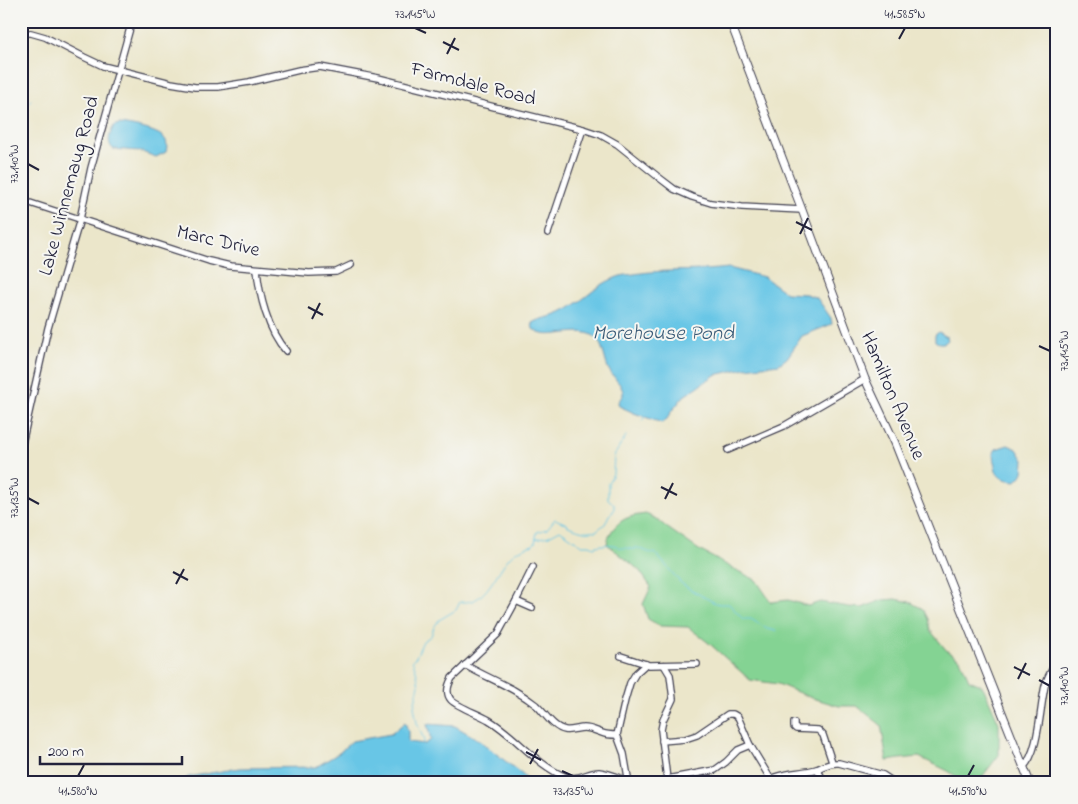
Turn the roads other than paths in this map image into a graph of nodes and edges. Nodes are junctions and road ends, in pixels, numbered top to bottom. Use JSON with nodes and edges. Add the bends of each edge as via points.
{"nodes":[{"id":1,"x":132,"y":21,"type":"edge"},
{"id":2,"x":730,"y":21,"type":"edge"},
{"id":3,"x":21,"y":33,"type":"edge"},
{"id":4,"x":118,"y":70,"type":"junction"},
{"id":5,"x":583,"y":129,"type":"junction"},
{"id":6,"x":21,"y":200,"type":"edge"},
{"id":7,"x":802,"y":210,"type":"junction"},
{"id":8,"x":80,"y":219,"type":"junction"},
{"id":9,"x":548,"y":233,"type":"dead end"},
{"id":10,"x":351,"y":265,"type":"dead end"},
{"id":11,"x":257,"y":270,"type":"junction"},
{"id":12,"x":286,"y":350,"type":"dead end"},
{"id":13,"x":865,"y":379,"type":"junction"},
{"id":14,"x":21,"y":448,"type":"edge"},
{"id":15,"x":728,"y":450,"type":"dead end"},
{"id":16,"x":533,"y":567,"type":"dead end"},
{"id":17,"x":516,"y":601,"type":"junction"},
{"id":18,"x":532,"y":608,"type":"dead end"},
{"id":19,"x":621,"y":656,"type":"dead end"},
{"id":20,"x":1057,"y":661,"type":"edge"},
{"id":21,"x":646,"y":664,"type":"junction"},
{"id":22,"x":697,"y":664,"type":"dead end"},
{"id":23,"x":664,"y":665,"type":"junction"},
{"id":24,"x":465,"y":666,"type":"junction"},
{"id":25,"x":794,"y":723,"type":"dead end"},
{"id":26,"x":617,"y":736,"type":"junction"},
{"id":27,"x":662,"y":740,"type":"junction"},
{"id":28,"x":750,"y":745,"type":"junction"},
{"id":29,"x":832,"y":762,"type":"junction"},
{"id":30,"x":1023,"y":767,"type":"junction"},
{"id":31,"x":817,"y":769,"type":"junction"},
{"id":32,"x":770,"y":778,"type":"junction"},
{"id":33,"x":629,"y":782,"type":"edge"},
{"id":34,"x":764,"y":783,"type":"edge"},
{"id":35,"x":826,"y":783,"type":"edge"},
{"id":36,"x":895,"y":783,"type":"edge"},
{"id":37,"x":1030,"y":783,"type":"edge"}],
"edges":[{"from":1,"to":4,"type":"street","name":"Lake Winnemaug Road"},
{"from":2,"to":7,"type":"street","name":"Hamilton Avenue"},
{"from":3,"to":4,"type":"street","name":"Farmdale Road","via":[[45,37],[102,66]]},
{"from":4,"to":5,"type":"street","name":"Farmdale Road","via":[[171,83],[218,87],[320,67],[378,78]]},
{"from":4,"to":8,"type":"street","name":"Lake Winnemaug Road"},
{"from":5,"to":7,"type":"street","name":"Farmdale Road","via":[[617,144],[674,189],[692,197],[742,207]]},
{"from":5,"to":9,"type":"street"},
{"from":6,"to":8,"type":"street","name":"Marc Drive"},
{"from":7,"to":13,"type":"street","name":"Hamilton Avenue"},
{"from":8,"to":11,"type":"street","name":"Marc Drive","via":[[209,262]]},
{"from":8,"to":14,"type":"street","name":"Lake Winnemaug Road","via":[[48,328]]},
{"from":10,"to":11,"type":"street","name":"Marc Drive","via":[[336,272]]},
{"from":11,"to":12,"type":"street","via":[[262,303],[277,340]]},
{"from":13,"to":15,"type":"street","via":[[784,426]]},
{"from":13,"to":30,"type":"street","name":"Hamilton Avenue","via":[[895,443]]},
{"from":16,"to":17,"type":"street"},
{"from":17,"to":18,"type":"street"},
{"from":17,"to":24,"type":"street","via":[[498,634]]},
{"from":19,"to":21,"type":"street"},
{"from":20,"to":30,"type":"street","via":[[1045,685],[1032,754]]},
{"from":21,"to":23,"type":"street"},
{"from":21,"to":26,"type":"street","via":[[630,683]]},
{"from":22,"to":23,"type":"street"},
{"from":23,"to":27,"type":"street","via":[[670,675],[673,699],[663,720]]},
{"from":24,"to":26,"type":"street","via":[[514,690],[564,730],[584,728]]},
{"from":24,"to":33,"type":"street","via":[[448,685],[451,700],[504,730],[546,766],[567,777],[575,779],[601,772]]},
{"from":25,"to":29,"type":"street","via":[[796,730],[818,730],[824,735]]},
{"from":26,"to":33,"type":"street"},
{"from":27,"to":28,"type":"street","via":[[697,735],[728,714],[733,714],[738,717]]},
{"from":27,"to":28,"type":"street","via":[[667,779],[715,770],[738,750]]},
{"from":28,"to":32,"type":"street"},
{"from":29,"to":31,"type":"street"},
{"from":29,"to":36,"type":"street","via":[[883,775]]},
{"from":30,"to":37,"type":"street","name":"Hamilton Avenue"},
{"from":31,"to":32,"type":"street"},
{"from":31,"to":35,"type":"street"},
{"from":32,"to":34,"type":"street"}]}
